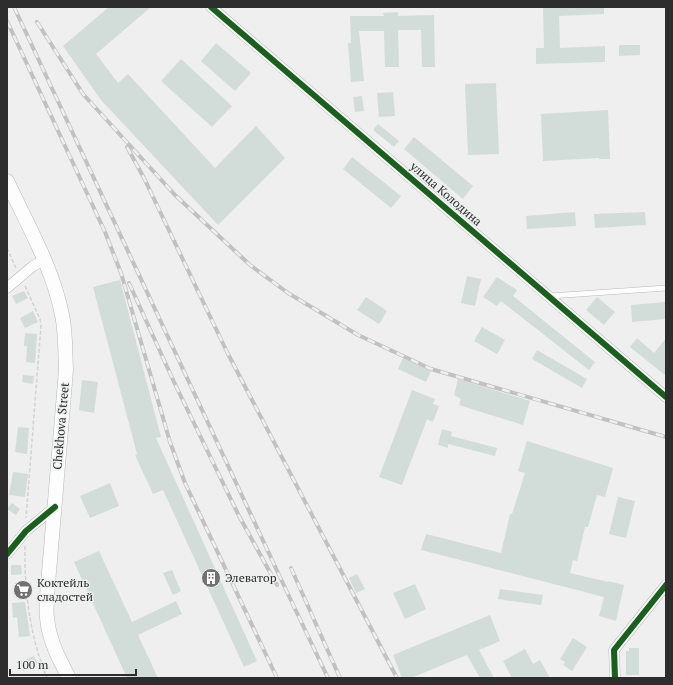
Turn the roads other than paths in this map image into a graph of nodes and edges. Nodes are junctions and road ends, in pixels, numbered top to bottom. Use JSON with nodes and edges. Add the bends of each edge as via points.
{"nodes":[{"id":1,"x":211,"y":7,"type":"edge"},
{"id":2,"x":7,"y":181,"type":"edge"},
{"id":3,"x":44,"y":260,"type":"junction"},
{"id":4,"x":7,"y":288,"type":"edge"},
{"id":5,"x":666,"y":288,"type":"edge"},
{"id":6,"x":549,"y":296,"type":"junction"},
{"id":7,"x":666,"y":397,"type":"edge"},
{"id":8,"x":55,"y":507,"type":"junction"},
{"id":9,"x":7,"y":554,"type":"edge"},
{"id":10,"x":666,"y":585,"type":"edge"},
{"id":11,"x":69,"y":678,"type":"edge"},
{"id":12,"x":615,"y":678,"type":"edge"}],
"edges":[{"from":1,"to":6,"type":"street","name":"улица Колодина"},
{"from":2,"to":3,"type":"main road","name":"Chekhova Street"},
{"from":3,"to":4,"type":"street"},
{"from":3,"to":8,"type":"main road","name":"Chekhova Street","via":[[63,315],[65,343],[66,370]]},
{"from":5,"to":6,"type":"lane"},
{"from":6,"to":7,"type":"street","name":"улица Колодина"},
{"from":8,"to":9,"type":"street","via":[[26,531]]},
{"from":8,"to":11,"type":"main road","name":"Chekhova Street","via":[[47,618],[58,657]]},
{"from":10,"to":12,"type":"street","via":[[614,650]]}]}
